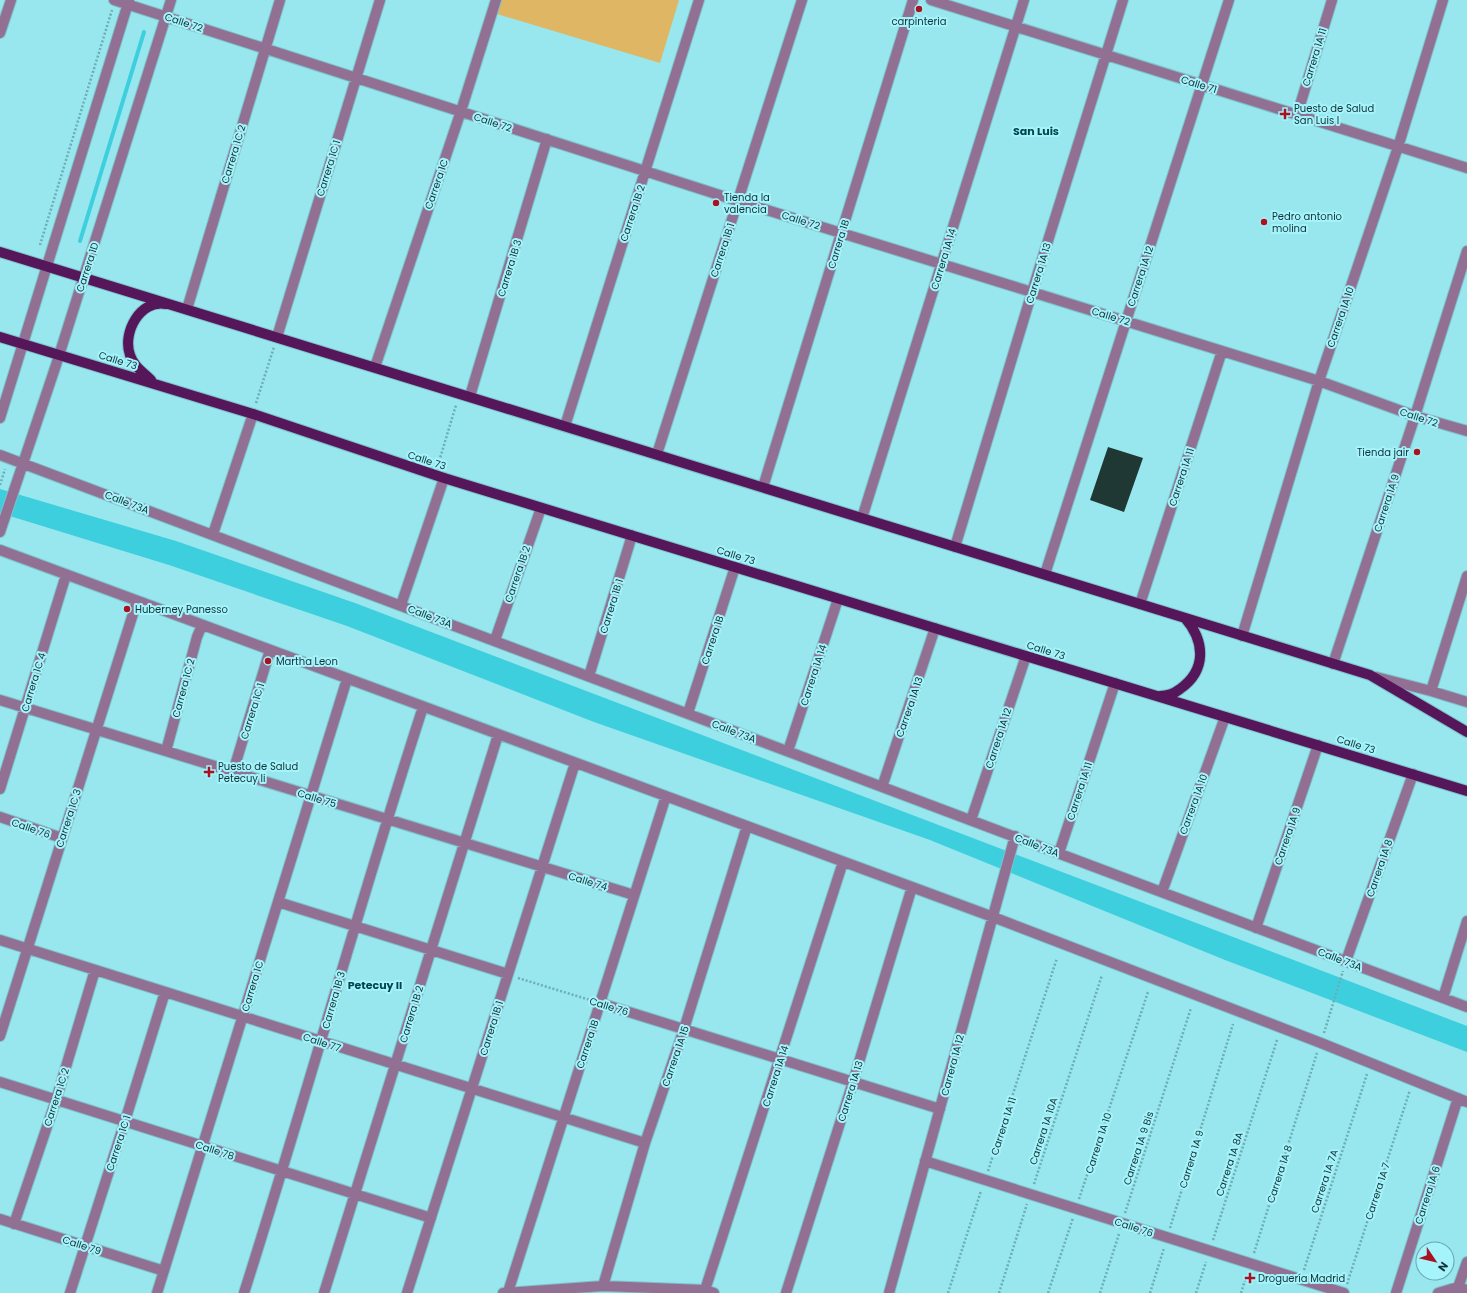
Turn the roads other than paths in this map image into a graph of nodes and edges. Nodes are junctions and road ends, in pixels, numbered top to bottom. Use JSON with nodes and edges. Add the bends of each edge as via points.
{"nodes":[{"id":1,"x":11,"y":0,"type":"edge"},
{"id":2,"x":114,"y":0,"type":"edge"},
{"id":3,"x":172,"y":0,"type":"edge"},
{"id":4,"x":280,"y":0,"type":"edge"},
{"id":5,"x":380,"y":0,"type":"edge"},
{"id":6,"x":496,"y":0,"type":"edge"},
{"id":7,"x":699,"y":0,"type":"edge"},
{"id":8,"x":802,"y":0,"type":"edge"},
{"id":9,"x":913,"y":0,"type":"edge"},
{"id":10,"x":931,"y":0,"type":"edge"},
{"id":11,"x":1024,"y":0,"type":"edge"},
{"id":12,"x":1123,"y":0,"type":"edge"},
{"id":13,"x":1229,"y":0,"type":"edge"},
{"id":14,"x":1332,"y":0,"type":"edge"},
{"id":15,"x":1443,"y":0,"type":"edge"},
{"id":16,"x":128,"y":2,"type":"edge"},
{"id":17,"x":166,"y":16,"type":"junction"},
{"id":18,"x":1015,"y":26,"type":"junction"},
{"id":19,"x":0,"y":33,"type":"edge"},
{"id":20,"x":265,"y":48,"type":"junction"},
{"id":21,"x":1105,"y":55,"type":"junction"},
{"id":22,"x":355,"y":78,"type":"junction"},
{"id":23,"x":1202,"y":85,"type":"junction"},
{"id":24,"x":461,"y":111,"type":"junction"},
{"id":25,"x":1297,"y":115,"type":"junction"},
{"id":26,"x":548,"y":139,"type":"junction"},
{"id":27,"x":1398,"y":147,"type":"junction"},
{"id":28,"x":1467,"y":168,"type":"edge"},
{"id":29,"x":646,"y":171,"type":"junction"},
{"id":30,"x":738,"y":201,"type":"junction"},
{"id":31,"x":841,"y":233,"type":"junction"},
{"id":32,"x":1467,"y":251,"type":"edge"},
{"id":33,"x":0,"y":252,"type":"edge"},
{"id":34,"x":941,"y":264,"type":"junction"},
{"id":35,"x":47,"y":266,"type":"junction"},
{"id":36,"x":84,"y":277,"type":"junction"},
{"id":37,"x":1032,"y":292,"type":"junction"},
{"id":38,"x":176,"y":305,"type":"junction"},
{"id":39,"x":187,"y":309,"type":"junction"},
{"id":40,"x":1126,"y":321,"type":"junction"},
{"id":41,"x":0,"y":337,"type":"edge"},
{"id":42,"x":277,"y":337,"type":"junction"},
{"id":43,"x":23,"y":343,"type":"junction"},
{"id":44,"x":1222,"y":351,"type":"junction"},
{"id":45,"x":59,"y":354,"type":"junction"},
{"id":46,"x":375,"y":367,"type":"junction"},
{"id":47,"x":1319,"y":381,"type":"junction"},
{"id":48,"x":154,"y":383,"type":"junction"},
{"id":49,"x":470,"y":396,"type":"junction"},
{"id":50,"x":253,"y":414,"type":"junction"},
{"id":51,"x":1415,"y":416,"type":"junction"},
{"id":52,"x":0,"y":418,"type":"edge"},
{"id":53,"x":565,"y":426,"type":"junction"},
{"id":54,"x":1467,"y":431,"type":"edge"},
{"id":55,"x":657,"y":454,"type":"junction"},
{"id":56,"x":0,"y":455,"type":"edge"},
{"id":57,"x":23,"y":463,"type":"junction"},
{"id":58,"x":440,"y":477,"type":"junction"},
{"id":59,"x":762,"y":487,"type":"junction"},
{"id":60,"x":541,"y":508,"type":"junction"},
{"id":61,"x":862,"y":518,"type":"junction"},
{"id":62,"x":1,"y":531,"type":"edge"},
{"id":63,"x":213,"y":534,"type":"junction"},
{"id":64,"x":631,"y":536,"type":"junction"},
{"id":65,"x":955,"y":546,"type":"junction"},
{"id":66,"x":0,"y":550,"type":"edge"},
{"id":67,"x":735,"y":567,"type":"junction"},
{"id":68,"x":1045,"y":574,"type":"junction"},
{"id":69,"x":66,"y":575,"type":"junction"},
{"id":70,"x":1467,"y":576,"type":"edge"},
{"id":71,"x":838,"y":599,"type":"junction"},
{"id":72,"x":137,"y":601,"type":"junction"},
{"id":73,"x":1140,"y":604,"type":"junction"},
{"id":74,"x":401,"y":606,"type":"junction"},
{"id":75,"x":1185,"y":618,"type":"junction"},
{"id":76,"x":202,"y":625,"type":"junction"},
{"id":77,"x":935,"y":628,"type":"junction"},
{"id":78,"x":1242,"y":636,"type":"junction"},
{"id":79,"x":494,"y":640,"type":"junction"},
{"id":80,"x":270,"y":650,"type":"junction"},
{"id":81,"x":1026,"y":656,"type":"junction"},
{"id":82,"x":1333,"y":664,"type":"junction"},
{"id":83,"x":1370,"y":675,"type":"junction"},
{"id":84,"x":589,"y":676,"type":"junction"},
{"id":85,"x":347,"y":679,"type":"junction"},
{"id":86,"x":1115,"y":683,"type":"junction"},
{"id":87,"x":1431,"y":691,"type":"junction"},
{"id":88,"x":1152,"y":695,"type":"junction"},
{"id":89,"x":0,"y":700,"type":"edge"},
{"id":90,"x":1467,"y":702,"type":"edge"},
{"id":91,"x":424,"y":707,"type":"junction"},
{"id":92,"x":25,"y":708,"type":"junction"},
{"id":93,"x":688,"y":713,"type":"junction"},
{"id":94,"x":1225,"y":717,"type":"junction"},
{"id":95,"x":96,"y":730,"type":"junction"},
{"id":96,"x":1467,"y":732,"type":"edge"},
{"id":97,"x":498,"y":735,"type":"junction"},
{"id":98,"x":1318,"y":745,"type":"junction"},
{"id":99,"x":166,"y":751,"type":"junction"},
{"id":100,"x":788,"y":751,"type":"junction"},
{"id":101,"x":575,"y":763,"type":"junction"},
{"id":102,"x":234,"y":772,"type":"junction"},
{"id":103,"x":1412,"y":774,"type":"junction"},
{"id":104,"x":882,"y":787,"type":"junction"},
{"id":105,"x":0,"y":789,"type":"edge"},
{"id":106,"x":1467,"y":791,"type":"edge"},
{"id":107,"x":311,"y":796,"type":"junction"},
{"id":108,"x":666,"y":796,"type":"junction"},
{"id":109,"x":0,"y":818,"type":"edge"},
{"id":110,"x":388,"y":820,"type":"junction"},
{"id":111,"x":971,"y":820,"type":"junction"},
{"id":112,"x":747,"y":826,"type":"junction"},
{"id":113,"x":62,"y":838,"type":"junction"},
{"id":114,"x":1014,"y":840,"type":"junction"},
{"id":115,"x":464,"y":843,"type":"junction"},
{"id":116,"x":1059,"y":853,"type":"junction"},
{"id":117,"x":843,"y":862,"type":"junction"},
{"id":118,"x":542,"y":867,"type":"junction"},
{"id":119,"x":912,"y":887,"type":"junction"},
{"id":120,"x":1162,"y":892,"type":"junction"},
{"id":121,"x":634,"y":895,"type":"junction"},
{"id":122,"x":278,"y":902,"type":"junction"},
{"id":123,"x":994,"y":912,"type":"junction"},
{"id":124,"x":1467,"y":921,"type":"edge"},
{"id":125,"x":354,"y":927,"type":"junction"},
{"id":126,"x":1256,"y":928,"type":"junction"},
{"id":127,"x":0,"y":940,"type":"edge"},
{"id":128,"x":27,"y":949,"type":"junction"},
{"id":129,"x":431,"y":950,"type":"junction"},
{"id":130,"x":1346,"y":961,"type":"junction"},
{"id":131,"x":95,"y":970,"type":"junction"},
{"id":132,"x":508,"y":974,"type":"junction"},
{"id":133,"x":164,"y":992,"type":"junction"},
{"id":134,"x":1443,"y":998,"type":"junction"},
{"id":135,"x":600,"y":1003,"type":"junction"},
{"id":136,"x":1467,"y":1007,"type":"edge"},
{"id":137,"x":243,"y":1016,"type":"junction"},
{"id":138,"x":684,"y":1029,"type":"junction"},
{"id":139,"x":0,"y":1036,"type":"edge"},
{"id":140,"x":321,"y":1041,"type":"junction"},
{"id":141,"x":780,"y":1060,"type":"junction"},
{"id":142,"x":395,"y":1064,"type":"junction"},
{"id":143,"x":0,"y":1082,"type":"edge"},
{"id":144,"x":853,"y":1082,"type":"junction"},
{"id":145,"x":472,"y":1089,"type":"junction"},
{"id":146,"x":56,"y":1100,"type":"junction"},
{"id":147,"x":1462,"y":1100,"type":"edge"},
{"id":148,"x":940,"y":1109,"type":"junction"},
{"id":149,"x":563,"y":1118,"type":"junction"},
{"id":150,"x":125,"y":1122,"type":"junction"},
{"id":151,"x":645,"y":1143,"type":"junction"},
{"id":152,"x":202,"y":1146,"type":"junction"},
{"id":153,"x":925,"y":1161,"type":"junction"},
{"id":154,"x":283,"y":1171,"type":"junction"},
{"id":155,"x":355,"y":1194,"type":"junction"},
{"id":156,"x":431,"y":1218,"type":"junction"},
{"id":157,"x":0,"y":1219,"type":"edge"},
{"id":158,"x":14,"y":1224,"type":"junction"},
{"id":159,"x":85,"y":1246,"type":"junction"},
{"id":160,"x":1467,"y":1262,"type":"edge"},
{"id":161,"x":164,"y":1272,"type":"junction"},
{"id":162,"x":602,"y":1286,"type":"junction"},
{"id":163,"x":1345,"y":1289,"type":"edge"},
{"id":164,"x":1460,"y":1290,"type":"edge"},
{"id":165,"x":505,"y":1292,"type":"edge"},
{"id":166,"x":710,"y":1292,"type":"edge"},
{"id":167,"x":70,"y":1293,"type":"edge"},
{"id":168,"x":157,"y":1293,"type":"edge"},
{"id":169,"x":244,"y":1293,"type":"edge"},
{"id":170,"x":324,"y":1293,"type":"edge"},
{"id":171,"x":407,"y":1293,"type":"edge"},
{"id":172,"x":786,"y":1293,"type":"edge"},
{"id":173,"x":889,"y":1293,"type":"edge"},
{"id":174,"x":1396,"y":1293,"type":"edge"},
{"id":175,"x":1438,"y":1293,"type":"edge"}],
"edges":[{"from":1,"to":19,"type":"street"},
{"from":2,"to":16,"type":"street","name":"Calle 72"},
{"from":3,"to":17,"type":"street","name":"Carrera 1D"},
{"from":4,"to":20,"type":"street","name":"Carrera 1C 2"},
{"from":5,"to":22,"type":"street","name":"Carrera 1C 1"},
{"from":6,"to":24,"type":"street","name":"Carrera 1C"},
{"from":7,"to":29,"type":"street","name":"Carrera 1B 2"},
{"from":8,"to":30,"type":"street","name":"Carrera 1B 1"},
{"from":9,"to":31,"type":"street","name":"Carrera 1B"},
{"from":10,"to":18,"type":"street","name":"Calle 71"},
{"from":11,"to":18,"type":"street","name":"Carrera 1A 14"},
{"from":12,"to":21,"type":"street","name":"Carrera 1A 13"},
{"from":13,"to":23,"type":"street","name":"Carrera 1A 12"},
{"from":14,"to":25,"type":"street","name":"Carrera 1A 11"},
{"from":15,"to":27,"type":"street","name":"Carrera 1A 10"},
{"from":16,"to":17,"type":"street","name":"Calle 72"},
{"from":16,"to":35,"type":"street"},
{"from":17,"to":20,"type":"street","name":"Calle 72"},
{"from":17,"to":36,"type":"street","name":"Carrera 1D"},
{"from":18,"to":21,"type":"street","name":"Calle 71"},
{"from":18,"to":34,"type":"street","name":"Carrera 1A 14"},
{"from":20,"to":22,"type":"street","name":"Calle 72"},
{"from":20,"to":39,"type":"street","name":"Carrera 1C 2"},
{"from":21,"to":23,"type":"street","name":"Calle 71"},
{"from":21,"to":37,"type":"street","name":"Carrera 1A 13"},
{"from":22,"to":24,"type":"street","name":"Calle 72"},
{"from":22,"to":42,"type":"street","name":"Carrera 1C 1"},
{"from":23,"to":25,"type":"street","name":"Calle 71"},
{"from":23,"to":40,"type":"street","name":"Carrera 1A 12"},
{"from":24,"to":26,"type":"street","name":"Calle 72"},
{"from":24,"to":46,"type":"street","name":"Carrera 1C"},
{"from":25,"to":27,"type":"street","name":"Calle 71"},
{"from":26,"to":29,"type":"street","name":"Calle 72"},
{"from":26,"to":49,"type":"street","name":"Carrera 1B 3"},
{"from":27,"to":28,"type":"street","name":"Calle 71"},
{"from":27,"to":47,"type":"street","name":"Carrera 1A 10"},
{"from":29,"to":30,"type":"street","name":"Calle 72"},
{"from":29,"to":53,"type":"street","name":"Carrera 1B 2"},
{"from":30,"to":31,"type":"street","name":"Calle 72"},
{"from":30,"to":55,"type":"street","name":"Carrera 1B 1"},
{"from":31,"to":34,"type":"street","name":"Calle 72"},
{"from":31,"to":59,"type":"street","name":"Carrera 1B"},
{"from":32,"to":51,"type":"street","name":"Carrera 1A 9"},
{"from":33,"to":35,"type":"main road"},
{"from":34,"to":37,"type":"street","name":"Calle 72"},
{"from":34,"to":61,"type":"street","name":"Carrera 1A 14"},
{"from":35,"to":36,"type":"main road"},
{"from":35,"to":43,"type":"street"},
{"from":36,"to":38,"type":"main road"},
{"from":36,"to":45,"type":"street","name":"Carrera 1D"},
{"from":37,"to":40,"type":"street","name":"Calle 72"},
{"from":37,"to":65,"type":"street","name":"Carrera 1A 13"},
{"from":38,"to":39,"type":"main road"},
{"from":38,"to":48,"type":"main road","via":[[161,303],[147,308],[136,318],[129,331],[128,346],[132,360]]},
{"from":39,"to":42,"type":"main road"},
{"from":40,"to":44,"type":"street","name":"Calle 72"},
{"from":40,"to":68,"type":"street","name":"Carrera 1A 12"},
{"from":41,"to":43,"type":"main road","name":"Calle 73"},
{"from":42,"to":46,"type":"main road"},
{"from":43,"to":45,"type":"main road","name":"Calle 73"},
{"from":43,"to":52,"type":"street"},
{"from":44,"to":47,"type":"street","name":"Calle 72"},
{"from":44,"to":73,"type":"street","name":"Carrera 1A 11"},
{"from":45,"to":48,"type":"main road","name":"Calle 73"},
{"from":45,"to":57,"type":"street","name":"Carrera 1D"},
{"from":46,"to":49,"type":"main road"},
{"from":47,"to":51,"type":"street","name":"Calle 72"},
{"from":47,"to":78,"type":"street","name":"Carrera 1A 10"},
{"from":48,"to":50,"type":"main road","name":"Calle 73"},
{"from":49,"to":53,"type":"main road"},
{"from":50,"to":58,"type":"main road","name":"Calle 73"},
{"from":50,"to":63,"type":"street"},
{"from":51,"to":54,"type":"street","name":"Calle 72"},
{"from":51,"to":82,"type":"street","name":"Carrera 1A 9"},
{"from":53,"to":55,"type":"main road"},
{"from":55,"to":59,"type":"main road"},
{"from":56,"to":57,"type":"street","name":"Calle 73A"},
{"from":57,"to":62,"type":"street","name":"Carrera 1D"},
{"from":57,"to":63,"type":"street","name":"Calle 73A"},
{"from":58,"to":60,"type":"main road","name":"Calle 73"},
{"from":58,"to":74,"type":"street"},
{"from":59,"to":61,"type":"main road"},
{"from":60,"to":64,"type":"main road","name":"Calle 73"},
{"from":60,"to":79,"type":"street","name":"Carrera 1B 2"},
{"from":61,"to":65,"type":"main road"},
{"from":63,"to":74,"type":"street","name":"Calle 73A"},
{"from":64,"to":67,"type":"main road","name":"Calle 73"},
{"from":64,"to":84,"type":"street","name":"Carrera 1B 1"},
{"from":65,"to":68,"type":"main road"},
{"from":66,"to":69,"type":"street"},
{"from":67,"to":71,"type":"main road","name":"Calle 73"},
{"from":67,"to":93,"type":"street","name":"Carrera 1B"},
{"from":68,"to":73,"type":"main road"},
{"from":69,"to":72,"type":"street"},
{"from":69,"to":92,"type":"street","name":"Carrera 1C 4"},
{"from":70,"to":87,"type":"street"},
{"from":71,"to":77,"type":"main road","name":"Calle 73"},
{"from":71,"to":100,"type":"street","name":"Carrera 1A 14"},
{"from":72,"to":76,"type":"street"},
{"from":72,"to":95,"type":"street","name":"Carrera 1C 3"},
{"from":73,"to":75,"type":"main road"},
{"from":74,"to":79,"type":"street","name":"Calle 73A"},
{"from":75,"to":78,"type":"main road"},
{"from":75,"to":88,"type":"main road","via":[[1199,639],[1199,664],[1186,685],[1176,692],[1164,696]]},
{"from":76,"to":80,"type":"street"},
{"from":76,"to":99,"type":"street","name":"Carrera 1C 2"},
{"from":77,"to":81,"type":"main road","name":"Calle 73"},
{"from":77,"to":104,"type":"street","name":"Carrera 1A 13"},
{"from":78,"to":82,"type":"main road"},
{"from":79,"to":84,"type":"street","name":"Calle 73A"},
{"from":80,"to":85,"type":"street"},
{"from":80,"to":102,"type":"street","name":"Carrera 1C 1"},
{"from":81,"to":86,"type":"main road","name":"Calle 73"},
{"from":81,"to":111,"type":"street","name":"Carrera 1A 12"},
{"from":82,"to":83,"type":"main road"},
{"from":83,"to":87,"type":"street"},
{"from":83,"to":96,"type":"main road"},
{"from":84,"to":93,"type":"street","name":"Calle 73A"},
{"from":85,"to":91,"type":"street"},
{"from":85,"to":107,"type":"street","name":"Carrera 1C"},
{"from":86,"to":88,"type":"main road","name":"Calle 73"},
{"from":86,"to":116,"type":"street","name":"Carrera 1A 11"},
{"from":87,"to":90,"type":"street"},
{"from":88,"to":94,"type":"main road","name":"Calle 73"},
{"from":89,"to":92,"type":"street","name":"Calle 75"},
{"from":91,"to":97,"type":"street"},
{"from":91,"to":110,"type":"street","name":"Carrera 1B 3"},
{"from":92,"to":95,"type":"street","name":"Calle 75"},
{"from":92,"to":105,"type":"street","name":"Carrera 1C 4"},
{"from":93,"to":100,"type":"street","name":"Calle 73A"},
{"from":94,"to":98,"type":"main road","name":"Calle 73"},
{"from":94,"to":120,"type":"street","name":"Carrera 1A 10"},
{"from":95,"to":99,"type":"street","name":"Calle 75"},
{"from":95,"to":113,"type":"street","name":"Carrera 1C 3"},
{"from":97,"to":101,"type":"street"},
{"from":97,"to":115,"type":"street","name":"Carrera 1B 2"},
{"from":98,"to":103,"type":"main road","name":"Calle 73"},
{"from":98,"to":126,"type":"street","name":"Carrera 1A 9"},
{"from":99,"to":102,"type":"street","name":"Calle 75"},
{"from":100,"to":104,"type":"street","name":"Calle 73A"},
{"from":101,"to":108,"type":"street"},
{"from":101,"to":118,"type":"street","name":"Carrera 1B 1"},
{"from":102,"to":107,"type":"street","name":"Calle 75"},
{"from":103,"to":106,"type":"main road","name":"Calle 73"},
{"from":103,"to":130,"type":"street","name":"Carrera 1A 8"},
{"from":104,"to":111,"type":"street","name":"Calle 73A"},
{"from":107,"to":110,"type":"street","name":"Calle 75"},
{"from":107,"to":122,"type":"street","name":"Carrera 1C"},
{"from":108,"to":112,"type":"street"},
{"from":108,"to":121,"type":"street","name":"Carrera 1B"},
{"from":109,"to":113,"type":"street","name":"Calle 76"},
{"from":110,"to":115,"type":"street","name":"Calle 75"},
{"from":110,"to":125,"type":"street","name":"Carrera 1B 3"},
{"from":111,"to":114,"type":"street","name":"Calle 73A"},
{"from":112,"to":117,"type":"street"},
{"from":112,"to":138,"type":"street","name":"Carrera 1A 15"},
{"from":113,"to":128,"type":"street","name":"Carrera 1C 3"},
{"from":114,"to":116,"type":"street","name":"Calle 73A"},
{"from":114,"to":123,"type":"street","name":"Carrera 1A 12"},
{"from":115,"to":118,"type":"street","name":"Calle 75"},
{"from":115,"to":129,"type":"street","name":"Carrera 1B 2"},
{"from":116,"to":120,"type":"street","name":"Calle 73A"},
{"from":117,"to":119,"type":"street"},
{"from":117,"to":141,"type":"street","name":"Carrera 1A 14"},
{"from":118,"to":121,"type":"street","name":"Calle 74"},
{"from":118,"to":132,"type":"street","name":"Carrera 1B 1"},
{"from":119,"to":123,"type":"street"},
{"from":119,"to":144,"type":"street","name":"Carrera 1A 13"},
{"from":120,"to":126,"type":"street","name":"Calle 73A"},
{"from":121,"to":135,"type":"street","name":"Carrera 1B"},
{"from":122,"to":125,"type":"street"},
{"from":122,"to":137,"type":"street","name":"Carrera 1C"},
{"from":123,"to":147,"type":"street"},
{"from":123,"to":148,"type":"street","name":"Carrera 1A 12"},
{"from":124,"to":134,"type":"street"},
{"from":125,"to":129,"type":"street"},
{"from":125,"to":140,"type":"street","name":"Carrera 1B 3"},
{"from":126,"to":130,"type":"street","name":"Calle 73A"},
{"from":127,"to":128,"type":"street","name":"Calle 77"},
{"from":128,"to":131,"type":"street","name":"Calle 77"},
{"from":128,"to":139,"type":"street","name":"Carrera 1C 3"},
{"from":129,"to":132,"type":"street"},
{"from":129,"to":142,"type":"street","name":"Carrera 1B 2"},
{"from":130,"to":134,"type":"street","name":"Calle 73A"},
{"from":131,"to":133,"type":"street","name":"Calle 77"},
{"from":131,"to":146,"type":"street","name":"Carrera 1C 2"},
{"from":132,"to":145,"type":"street","name":"Carrera 1B 1"},
{"from":133,"to":137,"type":"street","name":"Calle 77"},
{"from":133,"to":150,"type":"street","name":"Carrera 1C 1"},
{"from":134,"to":136,"type":"street","name":"Calle 73A"},
{"from":135,"to":138,"type":"street","name":"Calle 76"},
{"from":135,"to":149,"type":"street","name":"Carrera 1B"},
{"from":137,"to":140,"type":"street","name":"Calle 77"},
{"from":137,"to":152,"type":"street","name":"Carrera 1C"},
{"from":138,"to":141,"type":"street","name":"Calle 76"},
{"from":138,"to":151,"type":"street","name":"Carrera 1A 15"},
{"from":140,"to":142,"type":"street","name":"Calle 77"},
{"from":140,"to":154,"type":"street","name":"Carrera 1B 3"},
{"from":141,"to":144,"type":"street","name":"Calle 76"},
{"from":141,"to":166,"type":"street","name":"Carrera 1A 14"},
{"from":142,"to":145,"type":"street","name":"Calle 77"},
{"from":142,"to":155,"type":"street","name":"Carrera 1B 2"},
{"from":143,"to":146,"type":"street","name":"Calle 78"},
{"from":144,"to":148,"type":"street","name":"Calle 76"},
{"from":144,"to":172,"type":"street","name":"Carrera 1A 13"},
{"from":145,"to":149,"type":"street","name":"Calle 77"},
{"from":145,"to":156,"type":"street","name":"Carrera 1B 1"},
{"from":146,"to":150,"type":"street","name":"Calle 78"},
{"from":146,"to":158,"type":"street","name":"Carrera 1C 2"},
{"from":147,"to":174,"type":"street","name":"Carrera 1A 6"},
{"from":148,"to":153,"type":"street","name":"Carrera 1A 12"},
{"from":149,"to":151,"type":"street","name":"Calle 77"},
{"from":149,"to":165,"type":"street","name":"Carrera 1B"},
{"from":150,"to":152,"type":"street","name":"Calle 78"},
{"from":150,"to":159,"type":"street","name":"Carrera 1C 1"},
{"from":151,"to":162,"type":"street","name":"Carrera 1A 15"},
{"from":152,"to":154,"type":"street","name":"Calle 78"},
{"from":152,"to":161,"type":"street","name":"Carrera 1C"},
{"from":153,"to":163,"type":"street","name":"Calle 76","via":[[1301,1280]]},
{"from":153,"to":173,"type":"street","name":"Carrera 1A 12"},
{"from":154,"to":155,"type":"street","name":"Calle 78"},
{"from":154,"to":169,"type":"street","name":"Carrera 1B 3"},
{"from":155,"to":156,"type":"street","name":"Calle 78"},
{"from":155,"to":170,"type":"street","name":"Carrera 1B 2"},
{"from":156,"to":171,"type":"street","name":"Carrera 1B 1"},
{"from":157,"to":158,"type":"street","name":"Calle 79"},
{"from":158,"to":159,"type":"street","name":"Calle 79"},
{"from":159,"to":161,"type":"street","name":"Calle 79"},
{"from":159,"to":167,"type":"street","name":"Carrera 1C 1"},
{"from":160,"to":164,"type":"street"},
{"from":161,"to":168,"type":"street","name":"Carrera 1C"},
{"from":162,"to":165,"type":"street"},
{"from":162,"to":166,"type":"street"},
{"from":164,"to":175,"type":"street"}]}
